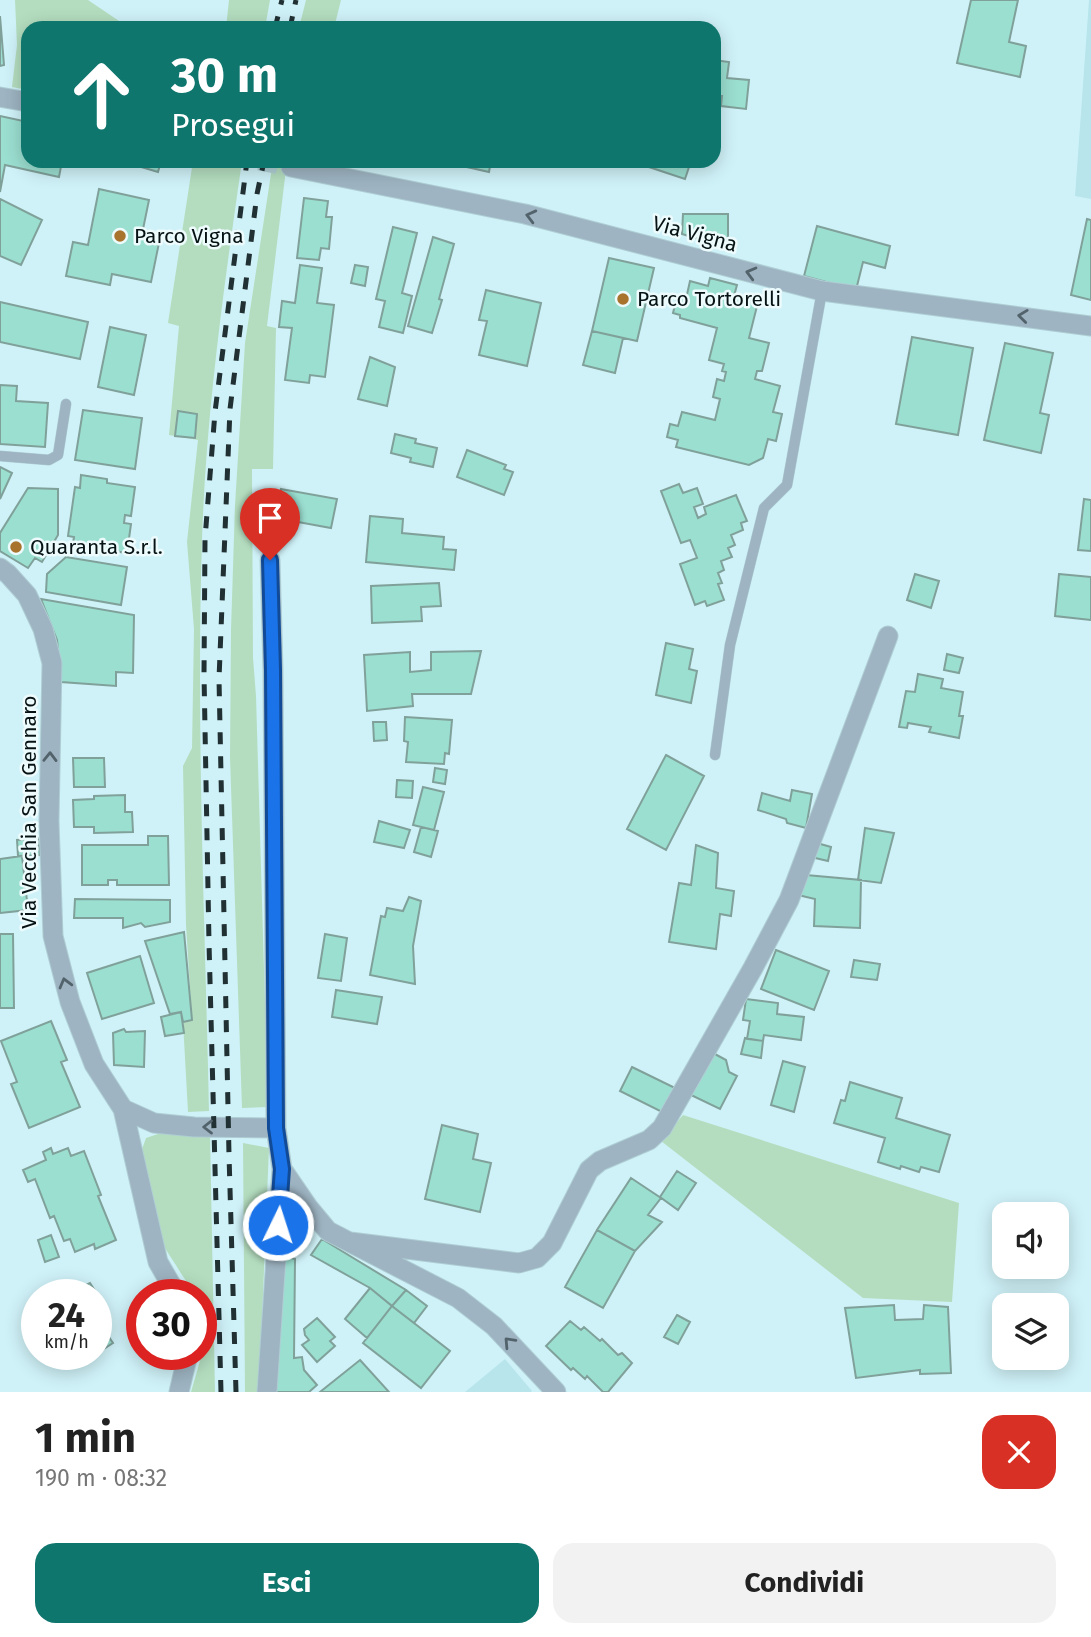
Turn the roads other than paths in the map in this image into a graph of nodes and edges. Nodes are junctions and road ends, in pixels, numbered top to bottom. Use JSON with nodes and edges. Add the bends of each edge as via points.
{"nodes":[{"id":1,"x":0,"y":97,"type":"edge"},
{"id":2,"x":21,"y":101,"type":"edge"},
{"id":3,"x":296,"y":168,"type":"edge"},
{"id":4,"x":822,"y":291,"type":"junction"},
{"id":5,"x":1091,"y":326,"type":"edge"},
{"id":6,"x":66,"y":404,"type":"dead end"},
{"id":7,"x":0,"y":456,"type":"edge"},
{"id":8,"x":270,"y":560,"type":"dead end"},
{"id":9,"x":0,"y":568,"type":"edge"},
{"id":10,"x":888,"y":636,"type":"dead end"},
{"id":11,"x":715,"y":755,"type":"dead end"},
{"id":12,"x":123,"y":1109,"type":"junction"},
{"id":13,"x":276,"y":1128,"type":"junction"},
{"id":14,"x":282,"y":1169,"type":"junction"},
{"id":15,"x":350,"y":1242,"type":"junction"},
{"id":16,"x":168,"y":1279,"type":"edge"},
{"id":17,"x":184,"y":1370,"type":"edge"},
{"id":18,"x":179,"y":1392,"type":"edge"},
{"id":19,"x":268,"y":1392,"type":"edge"},
{"id":20,"x":556,"y":1392,"type":"edge"}],
"edges":[{"from":1,"to":2,"type":"street"},
{"from":4,"to":3,"type":"street","name":"Via Vigna","one_way":true,"via":[[525,214]]},
{"from":5,"to":4,"type":"street","name":"Via Vigna","one_way":true},
{"from":4,"to":11,"type":"lane","via":[[787,485],[764,508],[730,645]]},
{"from":6,"to":7,"type":"lane","via":[[58,456],[49,460]]},
{"from":8,"to":13,"type":"street"},
{"from":12,"to":9,"type":"street","name":"Via Vecchia San Gennaro","one_way":true,"via":[[94,1064],[70,1002],[53,936],[49,821],[52,663],[27,596]]},
{"from":10,"to":15,"type":"street","via":[[789,900],[662,1128],[649,1140],[589,1170],[552,1243],[537,1258],[519,1262]]},
{"from":13,"to":12,"type":"street","one_way":true,"via":[[154,1123]]},
{"from":12,"to":16,"type":"street","via":[[158,1262]]},
{"from":13,"to":14,"type":"street"},
{"from":14,"to":15,"type":"street","via":[[328,1231]]},
{"from":14,"to":19,"type":"street"},
{"from":20,"to":15,"type":"street","one_way":true,"via":[[494,1326],[457,1298]]},
{"from":17,"to":18,"type":"street"}]}
